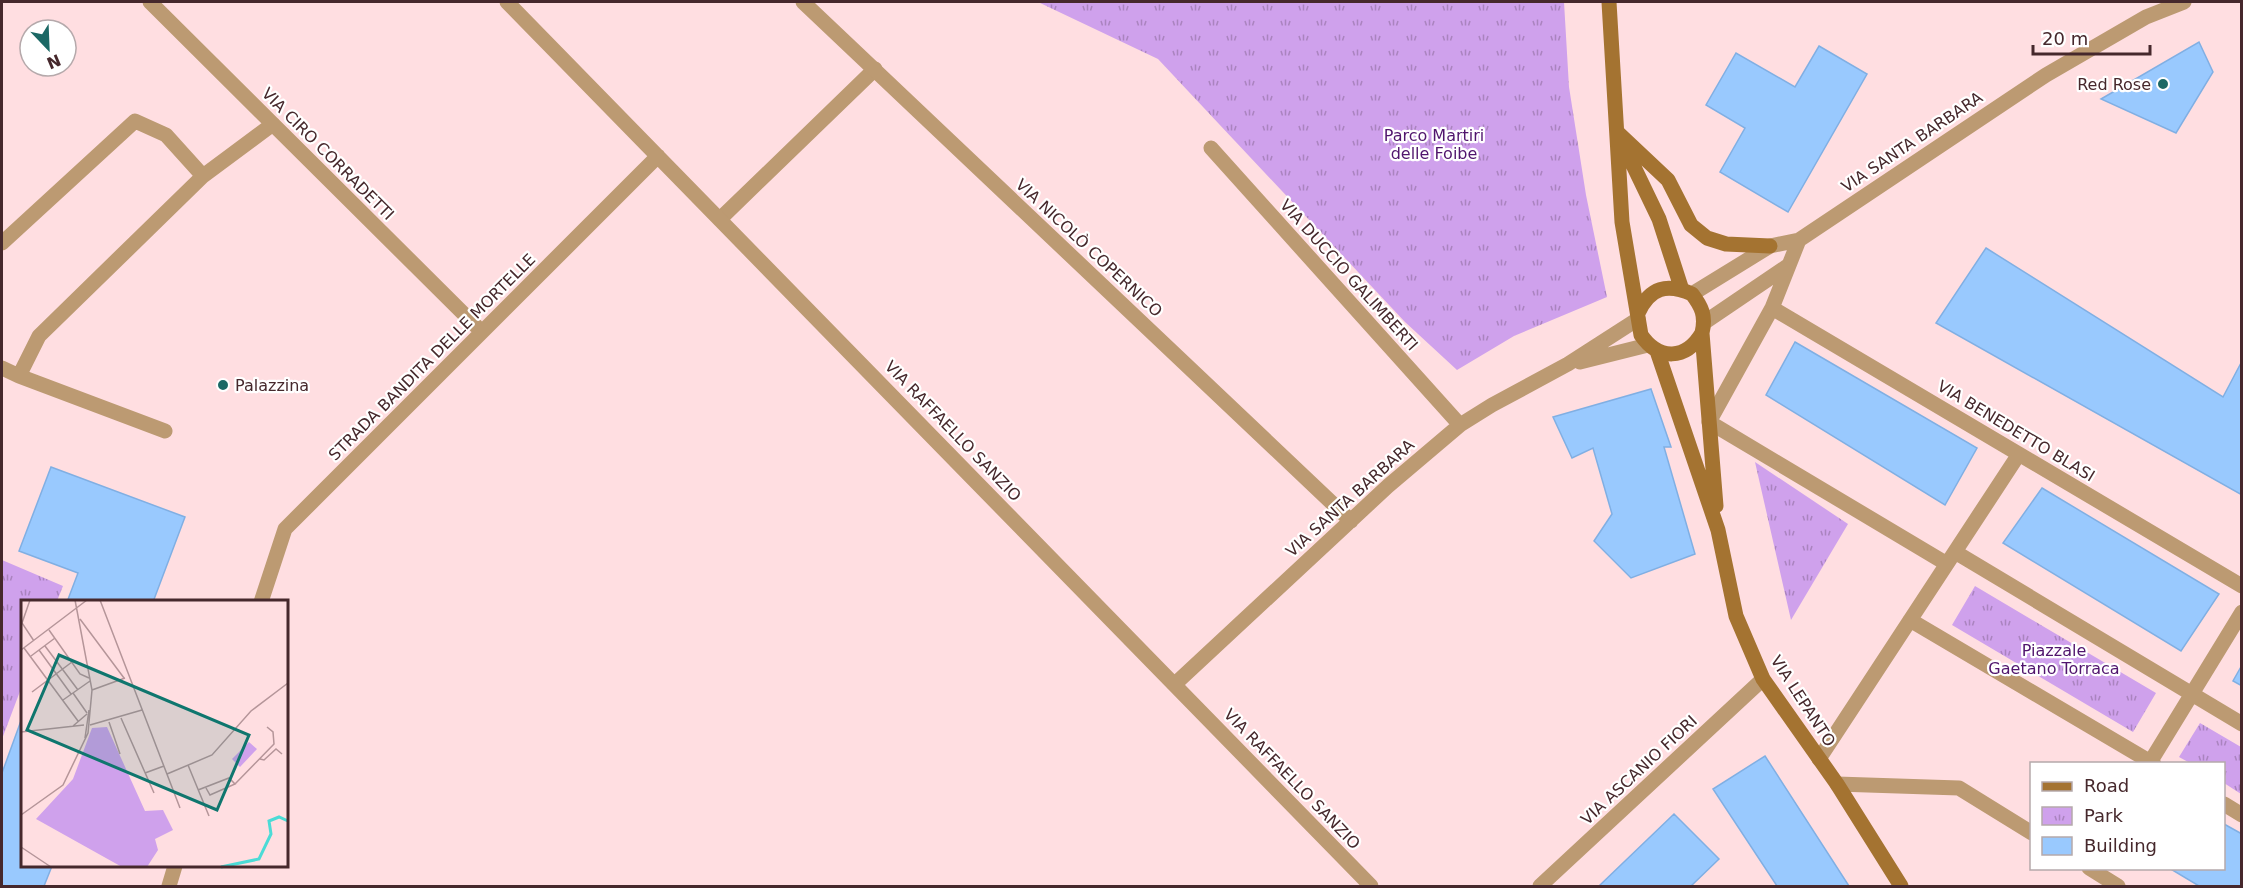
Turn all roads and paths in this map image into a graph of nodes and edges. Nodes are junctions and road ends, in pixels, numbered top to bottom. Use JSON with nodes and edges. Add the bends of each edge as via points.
{"nodes":[{"id":1,"x":150,"y":2,"type":"edge"},
{"id":2,"x":507,"y":2,"type":"edge"},
{"id":3,"x":803,"y":2,"type":"edge"},
{"id":4,"x":1609,"y":2,"type":"edge"},
{"id":5,"x":2184,"y":2,"type":"edge"},
{"id":6,"x":874,"y":69,"type":"junction"},
{"id":7,"x":273,"y":124,"type":"junction"},
{"id":8,"x":1617,"y":132,"type":"junction"},
{"id":9,"x":1211,"y":148,"type":"dead end"},
{"id":10,"x":658,"y":156,"type":"junction"},
{"id":11,"x":203,"y":176,"type":"junction"},
{"id":12,"x":720,"y":219,"type":"junction"},
{"id":13,"x":1799,"y":240,"type":"junction"},
{"id":14,"x":2,"y":243,"type":"edge"},
{"id":15,"x":1770,"y":246,"type":"junction"},
{"id":16,"x":1789,"y":265,"type":"junction"},
{"id":17,"x":1687,"y":292,"type":"junction"},
{"id":18,"x":1772,"y":308,"type":"junction"},
{"id":19,"x":1638,"y":316,"type":"junction"},
{"id":20,"x":1703,"y":327,"type":"junction"},
{"id":21,"x":482,"y":332,"type":"junction"},
{"id":22,"x":1652,"y":348,"type":"junction"},
{"id":23,"x":1568,"y":364,"type":"junction"},
{"id":24,"x":2,"y":369,"type":"edge"},
{"id":25,"x":19,"y":376,"type":"junction"},
{"id":26,"x":1709,"y":422,"type":"junction"},
{"id":27,"x":1460,"y":425,"type":"junction"},
{"id":28,"x":165,"y":431,"type":"dead end"},
{"id":29,"x":2019,"y":454,"type":"junction"},
{"id":30,"x":1351,"y":521,"type":"junction"},
{"id":31,"x":1718,"y":530,"type":"junction"},
{"id":32,"x":1951,"y":558,"type":"junction"},
{"id":33,"x":2241,"y":586,"type":"edge"},
{"id":34,"x":262,"y":600,"type":"edge"},
{"id":35,"x":2241,"y":612,"type":"edge"},
{"id":36,"x":1910,"y":620,"type":"junction"},
{"id":37,"x":1763,"y":679,"type":"junction"},
{"id":38,"x":1175,"y":684,"type":"junction"},
{"id":39,"x":2191,"y":694,"type":"junction"},
{"id":40,"x":2241,"y":724,"type":"edge"},
{"id":41,"x":1819,"y":759,"type":"junction"},
{"id":42,"x":2149,"y":762,"type":"edge"},
{"id":43,"x":2152,"y":762,"type":"edge"},
{"id":44,"x":1837,"y":784,"type":"junction"},
{"id":45,"x":2225,"y":805,"type":"edge"},
{"id":46,"x":2241,"y":815,"type":"edge"},
{"id":47,"x":2030,"y":832,"type":"edge"},
{"id":48,"x":175,"y":867,"type":"edge"},
{"id":49,"x":2092,"y":870,"type":"edge"},
{"id":50,"x":169,"y":886,"type":"edge"},
{"id":51,"x":1371,"y":886,"type":"edge"},
{"id":52,"x":1540,"y":886,"type":"edge"},
{"id":53,"x":1901,"y":886,"type":"edge"},
{"id":54,"x":2118,"y":886,"type":"edge"}],
"edges":[{"from":1,"to":7,"type":"street","name":"VIA CIRO CORRADETTI"},
{"from":2,"to":10,"type":"street","name":"VIA RAFFAELLO SANZIO"},
{"from":3,"to":6,"type":"street","name":"VIA NICOLÒ COPERNICO"},
{"from":4,"to":8,"type":"street"},
{"from":5,"to":13,"type":"street","name":"VIA SANTA BARBARA","via":[[2146,17],[2046,75]]},
{"from":6,"to":12,"type":"street"},
{"from":6,"to":30,"type":"street","name":"VIA NICOLÒ COPERNICO"},
{"from":7,"to":11,"type":"street"},
{"from":7,"to":21,"type":"street","name":"VIA CIRO CORRADETTI"},
{"from":8,"to":15,"type":"street","via":[[1668,180],[1691,225],[1707,238],[1726,244]]},
{"from":8,"to":17,"type":"street","via":[[1659,219]]},
{"from":8,"to":19,"type":"street","via":[[1622,222]]},
{"from":9,"to":27,"type":"street","name":"VIA DUCCIO GALIMBERTI"},
{"from":10,"to":12,"type":"street","name":"VIA RAFFAELLO SANZIO"},
{"from":10,"to":21,"type":"street","name":"STRADA BANDITA DELLE MORTELLE"},
{"from":11,"to":14,"type":"street","via":[[166,135],[135,121]]},
{"from":11,"to":25,"type":"street","via":[[39,336]]},
{"from":12,"to":38,"type":"street","name":"VIA RAFFAELLO SANZIO"},
{"from":13,"to":15,"type":"street"},
{"from":13,"to":16,"type":"street"},
{"from":15,"to":17,"type":"street"},
{"from":16,"to":18,"type":"street"},
{"from":16,"to":20,"type":"street"},
{"from":17,"to":19,"type":"street","via":[[1661,289],[1643,302]]},
{"from":17,"to":20,"type":"street","via":[[1703,311]]},
{"from":18,"to":26,"type":"street"},
{"from":18,"to":29,"type":"street","name":"VIA BENEDETTO BLASI"},
{"from":19,"to":22,"type":"street","via":[[1641,335]]},
{"from":19,"to":23,"type":"street"},
{"from":20,"to":22,"type":"street","via":[[1689,349],[1668,354]]},
{"from":20,"to":26,"type":"street"},
{"from":21,"to":34,"type":"street","name":"STRADA BANDITA DELLE MORTELLE","via":[[285,529]]},
{"from":22,"to":23,"type":"street"},
{"from":22,"to":31,"type":"street"},
{"from":23,"to":27,"type":"street","name":"VIA SANTA BARBARA"},
{"from":24,"to":25,"type":"street"},
{"from":25,"to":28,"type":"street"},
{"from":26,"to":31,"type":"street"},
{"from":26,"to":32,"type":"street"},
{"from":27,"to":30,"type":"street","name":"VIA SANTA BARBARA"},
{"from":29,"to":32,"type":"street"},
{"from":29,"to":33,"type":"street","name":"VIA BENEDETTO BLASI"},
{"from":30,"to":38,"type":"street","name":"VIA SANTA BARBARA"},
{"from":31,"to":37,"type":"street","name":"VIA LEPANTO","via":[[1736,616]]},
{"from":32,"to":36,"type":"street"},
{"from":32,"to":39,"type":"street"},
{"from":35,"to":39,"type":"street"},
{"from":36,"to":41,"type":"street"},
{"from":36,"to":42,"type":"street"},
{"from":37,"to":41,"type":"street","name":"VIA LEPANTO"},
{"from":37,"to":52,"type":"street","name":"VIA ASCANIO FIORI"},
{"from":38,"to":51,"type":"street","name":"VIA RAFFAELLO SANZIO"},
{"from":39,"to":40,"type":"street"},
{"from":39,"to":43,"type":"street"},
{"from":41,"to":44,"type":"street","name":"VIA LEPANTO"},
{"from":44,"to":47,"type":"street","via":[[1959,788]]},
{"from":44,"to":53,"type":"street","name":"VIA LEPANTO"},
{"from":45,"to":46,"type":"street"},
{"from":48,"to":50,"type":"street"},
{"from":49,"to":54,"type":"street"}]}
